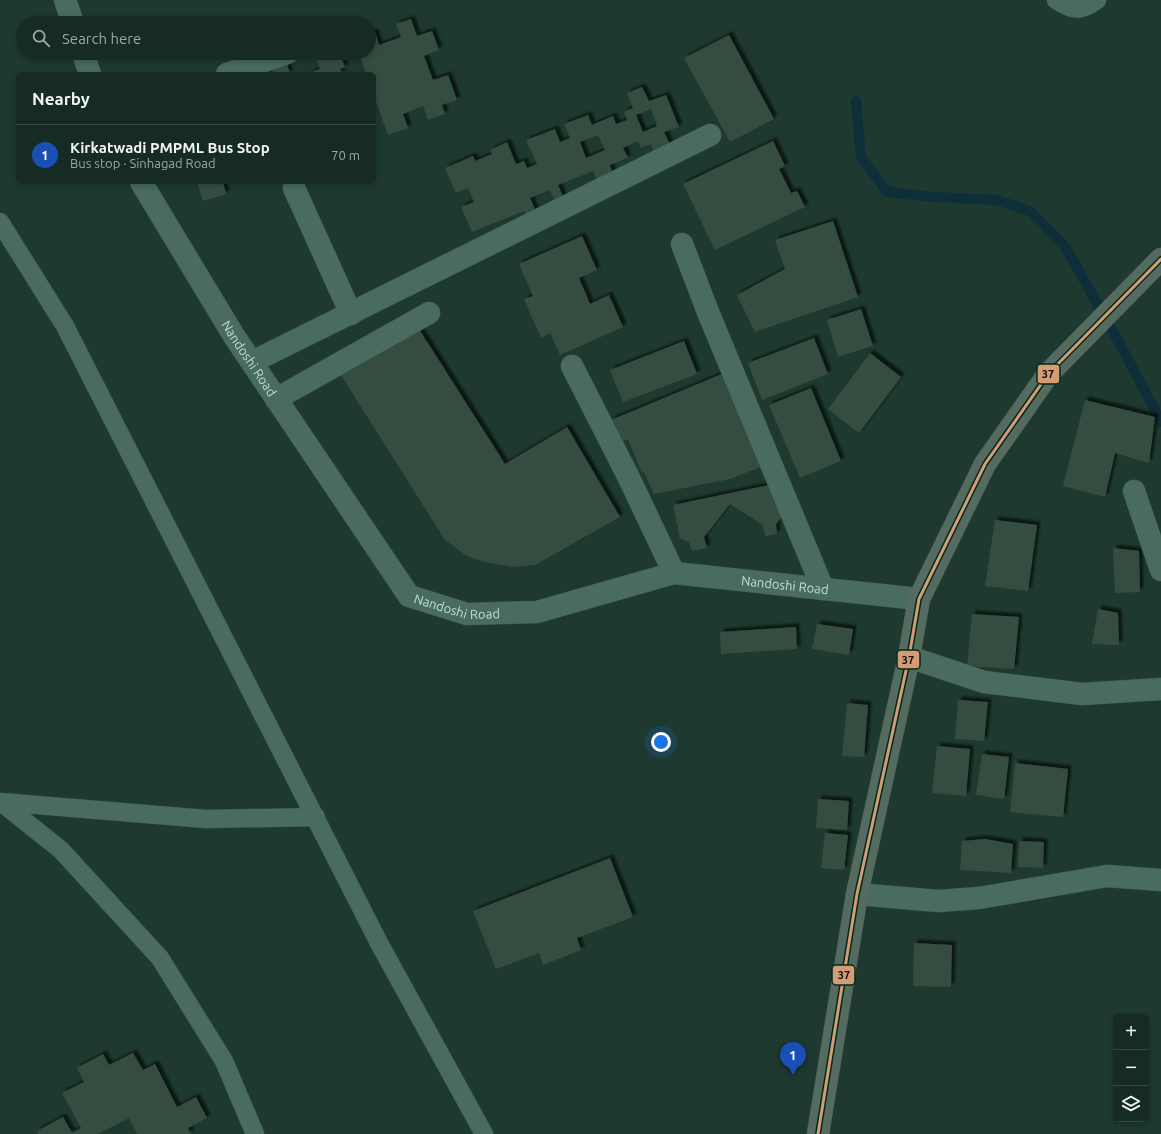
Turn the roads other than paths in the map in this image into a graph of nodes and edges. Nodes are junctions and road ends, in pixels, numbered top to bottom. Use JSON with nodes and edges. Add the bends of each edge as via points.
{"nodes":[{"id":1,"x":65,"y":0,"type":"edge"},
{"id":2,"x":1056,"y":0,"type":"edge"},
{"id":3,"x":1097,"y":0,"type":"edge"},
{"id":4,"x":71,"y":16,"type":"edge"},
{"id":5,"x":85,"y":60,"type":"edge"},
{"id":6,"x":267,"y":60,"type":"edge"},
{"id":7,"x":89,"y":72,"type":"edge"},
{"id":8,"x":233,"y":72,"type":"edge"},
{"id":9,"x":710,"y":135,"type":"dead end"},
{"id":10,"x":142,"y":184,"type":"edge"},
{"id":11,"x":294,"y":188,"type":"dead end"},
{"id":12,"x":0,"y":222,"type":"edge"},
{"id":13,"x":682,"y":244,"type":"dead end"},
{"id":14,"x":1161,"y":258,"type":"edge"},
{"id":15,"x":429,"y":313,"type":"dead end"},
{"id":16,"x":351,"y":314,"type":"junction"},
{"id":17,"x":252,"y":362,"type":"junction"},
{"id":18,"x":572,"y":366,"type":"dead end"},
{"id":19,"x":276,"y":399,"type":"junction"},
{"id":20,"x":1134,"y":491,"type":"dead end"},
{"id":21,"x":1161,"y":570,"type":"edge"},
{"id":22,"x":674,"y":573,"type":"junction"},
{"id":23,"x":823,"y":589,"type":"junction"},
{"id":24,"x":919,"y":599,"type":"junction"},
{"id":25,"x":909,"y":658,"type":"junction"},
{"id":26,"x":1161,"y":689,"type":"edge"},
{"id":27,"x":1,"y":802,"type":"edge"},
{"id":28,"x":316,"y":817,"type":"junction"},
{"id":29,"x":1161,"y":880,"type":"edge"},
{"id":30,"x":857,"y":894,"type":"junction"},
{"id":31,"x":255,"y":1134,"type":"edge"},
{"id":32,"x":484,"y":1134,"type":"edge"},
{"id":33,"x":818,"y":1134,"type":"edge"}],
"edges":[{"from":1,"to":4,"type":"street"},
{"from":2,"to":3,"type":"lane","via":[[1068,8],[1086,8]]},
{"from":5,"to":7,"type":"street"},
{"from":6,"to":8,"type":"street"},
{"from":9,"to":16,"type":"street"},
{"from":10,"to":17,"type":"street","name":"Nandoshi Road"},
{"from":11,"to":16,"type":"street"},
{"from":12,"to":28,"type":"lane","via":[[65,326]]},
{"from":13,"to":23,"type":"street"},
{"from":14,"to":24,"type":"main road","via":[[1049,373],[985,464]]},
{"from":15,"to":19,"type":"street"},
{"from":16,"to":17,"type":"street"},
{"from":17,"to":19,"type":"street","name":"Nandoshi Road"},
{"from":18,"to":22,"type":"street"},
{"from":19,"to":22,"type":"street","name":"Nandoshi Road","via":[[409,596],[467,614],[537,612]]},
{"from":20,"to":21,"type":"street"},
{"from":22,"to":23,"type":"street","name":"Nandoshi Road"},
{"from":23,"to":24,"type":"street","name":"Nandoshi Road"},
{"from":24,"to":25,"type":"main road"},
{"from":25,"to":26,"type":"street","via":[[984,682],[1074,693]]},
{"from":25,"to":30,"type":"main road"},
{"from":27,"to":28,"type":"lane","via":[[206,819]]},
{"from":27,"to":31,"type":"lane","via":[[61,850],[160,958],[224,1061]]},
{"from":28,"to":32,"type":"lane","via":[[379,943]]},
{"from":29,"to":30,"type":"street","via":[[1106,876],[979,898],[938,901]]},
{"from":30,"to":33,"type":"main road"}]}
